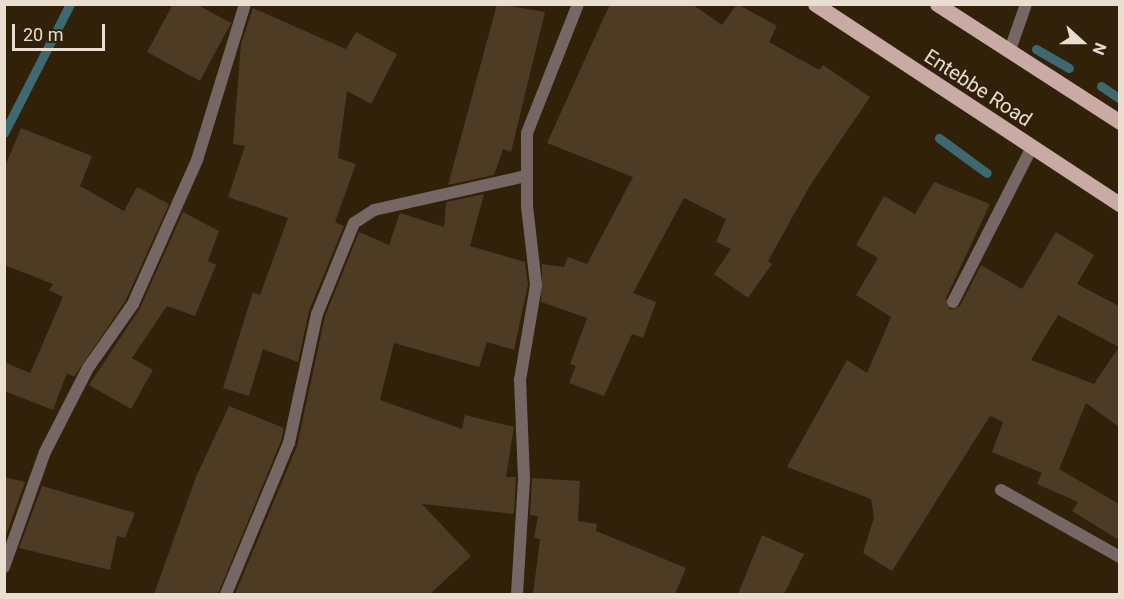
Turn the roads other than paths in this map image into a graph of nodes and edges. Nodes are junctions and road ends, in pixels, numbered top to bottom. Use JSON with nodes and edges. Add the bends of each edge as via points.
{"nodes":[{"id":1,"x":245,"y":4,"type":"edge"},
{"id":2,"x":578,"y":4,"type":"edge"},
{"id":3,"x":815,"y":4,"type":"edge"},
{"id":4,"x":938,"y":4,"type":"edge"},
{"id":5,"x":1026,"y":4,"type":"edge"},
{"id":6,"x":1010,"y":50,"type":"junction"},
{"id":7,"x":1119,"y":122,"type":"edge"},
{"id":8,"x":1032,"y":147,"type":"junction"},
{"id":9,"x":526,"y":176,"type":"junction"},
{"id":10,"x":1119,"y":204,"type":"edge"},
{"id":11,"x":953,"y":302,"type":"dead end"},
{"id":12,"x":1001,"y":490,"type":"dead end"},
{"id":13,"x":1119,"y":557,"type":"edge"},
{"id":14,"x":4,"y":567,"type":"edge"},
{"id":15,"x":226,"y":594,"type":"edge"},
{"id":16,"x":517,"y":594,"type":"edge"}],
"edges":[{"from":1,"to":14,"type":"street","via":[[197,160],[133,304],[88,368],[45,452]]},
{"from":2,"to":9,"type":"street","via":[[527,133]]},
{"from":3,"to":8,"type":"main road","name":"Entebbe Road"},
{"from":4,"to":6,"type":"main road"},
{"from":5,"to":6,"type":"street"},
{"from":6,"to":7,"type":"main road"},
{"from":8,"to":10,"type":"main road","name":"Entebbe Road"},
{"from":8,"to":11,"type":"street"},
{"from":9,"to":15,"type":"street","via":[[374,210],[354,223],[317,314],[289,443]]},
{"from":9,"to":16,"type":"street","via":[[536,285],[520,380],[524,468]]},
{"from":12,"to":13,"type":"street"}]}
